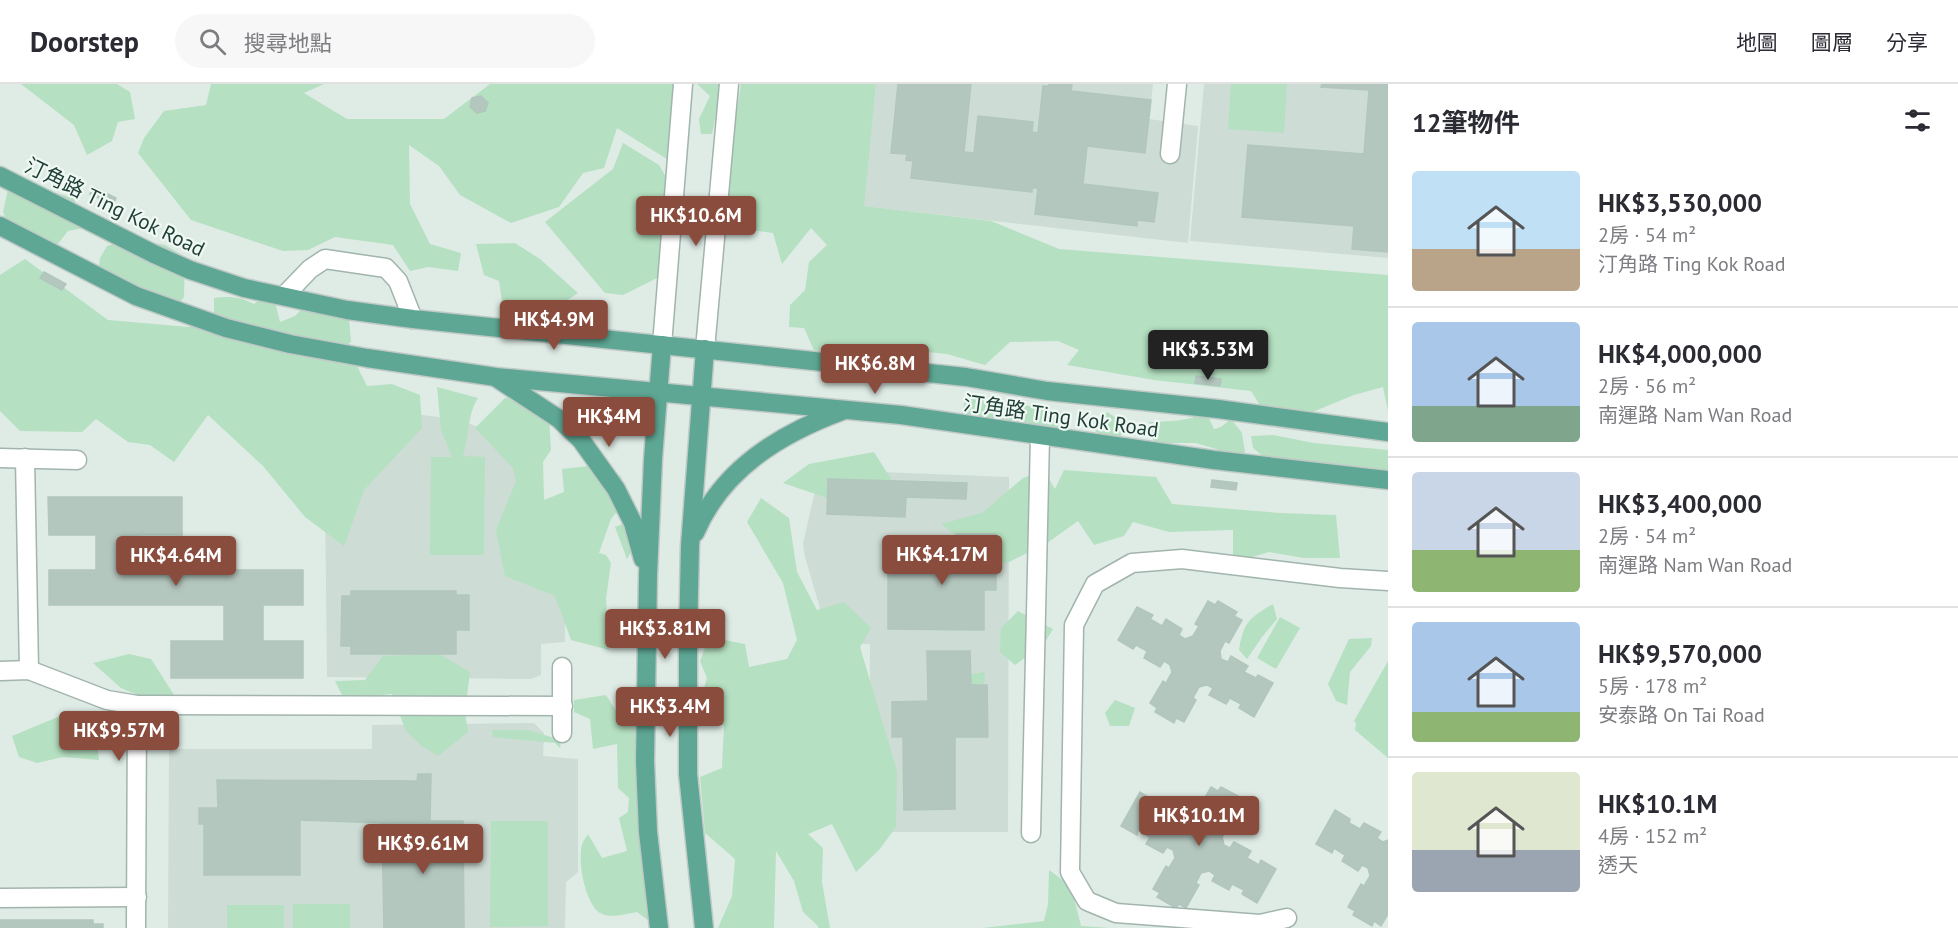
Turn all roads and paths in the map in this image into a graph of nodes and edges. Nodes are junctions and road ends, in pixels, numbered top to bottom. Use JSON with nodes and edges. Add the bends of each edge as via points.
{"nodes":[{"id":1,"x":682,"y":84,"type":"edge"},
{"id":2,"x":729,"y":84,"type":"edge"},
{"id":3,"x":1175,"y":84,"type":"edge"},
{"id":4,"x":1170,"y":154,"type":"dead end"},
{"id":5,"x":0,"y":176,"type":"edge"},
{"id":6,"x":0,"y":226,"type":"edge"},
{"id":7,"x":284,"y":296,"type":"junction"},
{"id":8,"x":413,"y":319,"type":"junction"},
{"id":9,"x":662,"y":345,"type":"junction"},
{"id":10,"x":705,"y":349,"type":"junction"},
{"id":11,"x":496,"y":377,"type":"junction"},
{"id":12,"x":659,"y":392,"type":"junction"},
{"id":13,"x":700,"y":395,"type":"junction"},
{"id":14,"x":845,"y":410,"type":"junction"},
{"id":15,"x":1388,"y":432,"type":"edge"},
{"id":16,"x":1040,"y":437,"type":"junction"},
{"id":17,"x":0,"y":458,"type":"edge"},
{"id":18,"x":25,"y":458,"type":"junction"},
{"id":19,"x":77,"y":460,"type":"dead end"},
{"id":20,"x":1388,"y":480,"type":"edge"},
{"id":21,"x":690,"y":546,"type":"junction"},
{"id":22,"x":648,"y":575,"type":"junction"},
{"id":23,"x":1388,"y":581,"type":"edge"},
{"id":24,"x":562,"y":667,"type":"dead end"},
{"id":25,"x":28,"y":670,"type":"junction"},
{"id":26,"x":0,"y":671,"type":"edge"},
{"id":27,"x":137,"y":705,"type":"junction"},
{"id":28,"x":563,"y":706,"type":"junction"},
{"id":29,"x":562,"y":733,"type":"dead end"},
{"id":30,"x":1031,"y":832,"type":"dead end"},
{"id":31,"x":137,"y":897,"type":"junction"},
{"id":32,"x":0,"y":898,"type":"edge"},
{"id":33,"x":1287,"y":918,"type":"dead end"},
{"id":34,"x":136,"y":928,"type":"edge"},
{"id":35,"x":660,"y":928,"type":"edge"},
{"id":36,"x":704,"y":928,"type":"edge"}],
"edges":[{"from":1,"to":9,"type":"street"},
{"from":2,"to":10,"type":"street"},
{"from":3,"to":4,"type":"street"},
{"from":5,"to":7,"type":"main road","name":"汀角路 Ting Kok Road","via":[[190,270]]},
{"from":6,"to":11,"type":"main road","name":"汀角路 Ting Kok Road","via":[[136,296],[226,328],[367,358]]},
{"from":7,"to":8,"type":"main road","name":"汀角路 Ting Kok Road"},
{"from":7,"to":8,"type":"street","via":[[310,268],[326,259],[386,268],[398,281]]},
{"from":8,"to":9,"type":"main road","name":"汀角路 Ting Kok Road"},
{"from":9,"to":10,"type":"main road","name":"汀角路 Ting Kok Road"},
{"from":9,"to":12,"type":"main road"},
{"from":10,"to":13,"type":"main road"},
{"from":10,"to":15,"type":"main road","name":"汀角路 Ting Kok Road","via":[[966,376],[1047,391]]},
{"from":11,"to":12,"type":"main road","name":"汀角路 Ting Kok Road"},
{"from":11,"to":22,"type":"main road","via":[[559,419],[587,448],[616,489],[633,523]]},
{"from":12,"to":13,"type":"main road","name":"汀角路 Ting Kok Road"},
{"from":12,"to":22,"type":"main road"},
{"from":13,"to":14,"type":"main road","name":"汀角路 Ting Kok Road"},
{"from":13,"to":21,"type":"main road"},
{"from":14,"to":16,"type":"main road","name":"汀角路 Ting Kok Road"},
{"from":14,"to":21,"type":"main road","via":[[805,425],[750,462],[723,486],[703,514]]},
{"from":16,"to":20,"type":"main road","name":"汀角路 Ting Kok Road"},
{"from":16,"to":30,"type":"street"},
{"from":17,"to":18,"type":"street"},
{"from":18,"to":19,"type":"street"},
{"from":18,"to":25,"type":"street"},
{"from":21,"to":36,"type":"main road","via":[[688,774]]},
{"from":22,"to":35,"type":"main road","via":[[645,761],[648,832]]},
{"from":23,"to":33,"type":"street","via":[[1182,559],[1132,563],[1095,584],[1074,625],[1070,872],[1087,901],[1116,913],[1260,924]]},
{"from":24,"to":28,"type":"street"},
{"from":25,"to":26,"type":"street"},
{"from":25,"to":27,"type":"street","via":[[106,700]]},
{"from":27,"to":28,"type":"street"},
{"from":27,"to":31,"type":"street"},
{"from":28,"to":29,"type":"street"},
{"from":31,"to":32,"type":"street"},
{"from":31,"to":34,"type":"street"}]}
